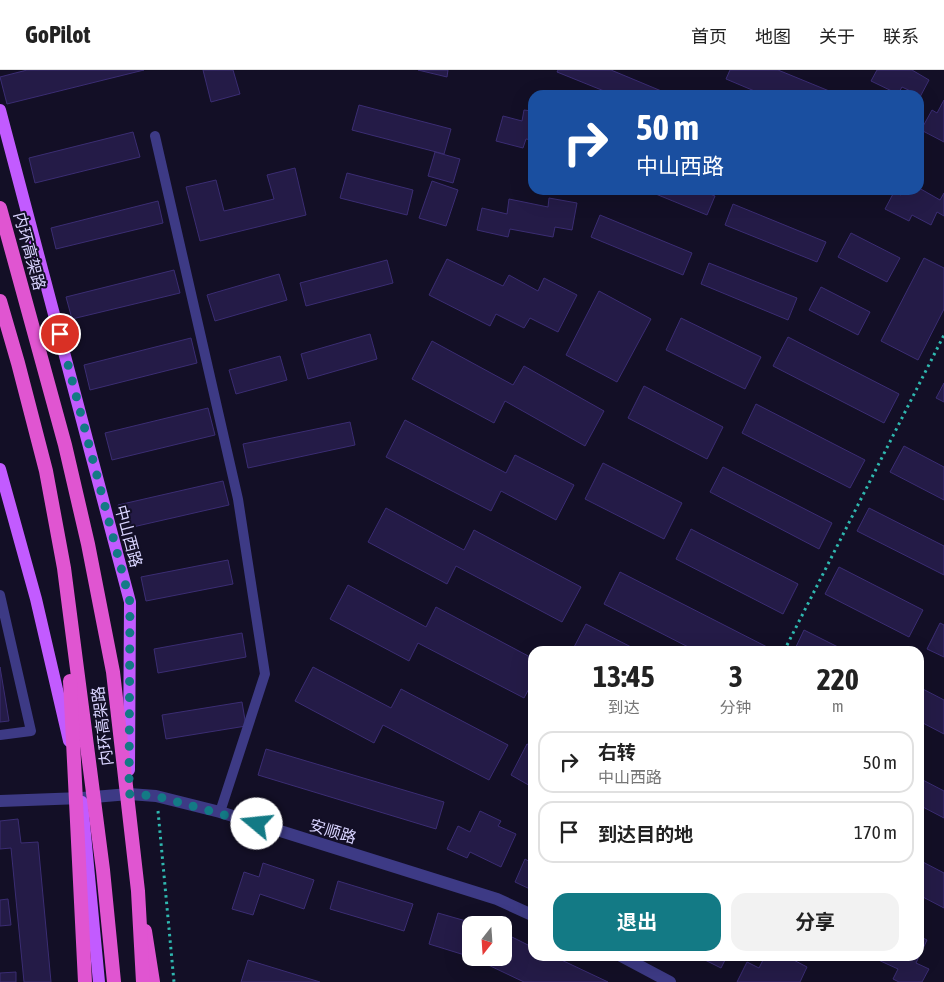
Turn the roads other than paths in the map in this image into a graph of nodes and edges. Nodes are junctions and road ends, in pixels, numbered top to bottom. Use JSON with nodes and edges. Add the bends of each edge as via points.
{"nodes":[{"id":1,"x":0,"y":110,"type":"edge"},
{"id":2,"x":154,"y":136,"type":"dead end"},
{"id":3,"x":0,"y":208,"type":"edge"},
{"id":4,"x":0,"y":301,"type":"edge"},
{"id":5,"x":0,"y":469,"type":"edge"},
{"id":6,"x":64,"y":568,"type":"junction"},
{"id":7,"x":0,"y":595,"type":"edge"},
{"id":8,"x":0,"y":735,"type":"edge"},
{"id":9,"x":129,"y":794,"type":"junction"},
{"id":10,"x":82,"y":798,"type":"junction"},
{"id":11,"x":0,"y":801,"type":"edge"},
{"id":12,"x":220,"y":812,"type":"junction"},
{"id":13,"x":138,"y":891,"type":"junction"},
{"id":14,"x":528,"y":913,"type":"edge"},
{"id":15,"x":630,"y":961,"type":"edge"},
{"id":16,"x":85,"y":982,"type":"edge"},
{"id":17,"x":99,"y":982,"type":"edge"},
{"id":18,"x":114,"y":982,"type":"edge"},
{"id":19,"x":143,"y":982,"type":"edge"},
{"id":20,"x":154,"y":982,"type":"edge"},
{"id":21,"x":670,"y":982,"type":"edge"}],
"edges":[{"from":1,"to":9,"type":"main road","name":"中山西路","via":[[130,602]]},
{"from":2,"to":12,"type":"lane","via":[[238,499],[265,674]]},
{"from":3,"to":13,"type":"highway","name":"内环高架路","bridge":true,"via":[[65,444],[88,544],[113,672]]},
{"from":4,"to":6,"type":"highway","name":"内环高架路","bridge":true,"via":[[46,471]]},
{"from":5,"to":10,"type":"main road","via":[[36,599]]},
{"from":6,"to":16,"type":"highway","bridge":true},
{"from":6,"to":18,"type":"highway","name":"内环高架路","bridge":true,"via":[[103,870]]},
{"from":7,"to":8,"type":"lane","via":[[31,730]]},
{"from":9,"to":10,"type":"street","name":"安顺路"},
{"from":9,"to":12,"type":"street","name":"安顺路","via":[[156,796]]},
{"from":9,"to":19,"type":"main road","name":"中山西路"},
{"from":10,"to":11,"type":"street","name":"安顺路"},
{"from":10,"to":17,"type":"main road"},
{"from":12,"to":14,"type":"street","name":"安顺路","via":[[497,899]]},
{"from":13,"to":19,"type":"highway","name":"内环高架路","bridge":true},
{"from":13,"to":20,"type":"highway","bridge":true},
{"from":15,"to":21,"type":"street"}]}
